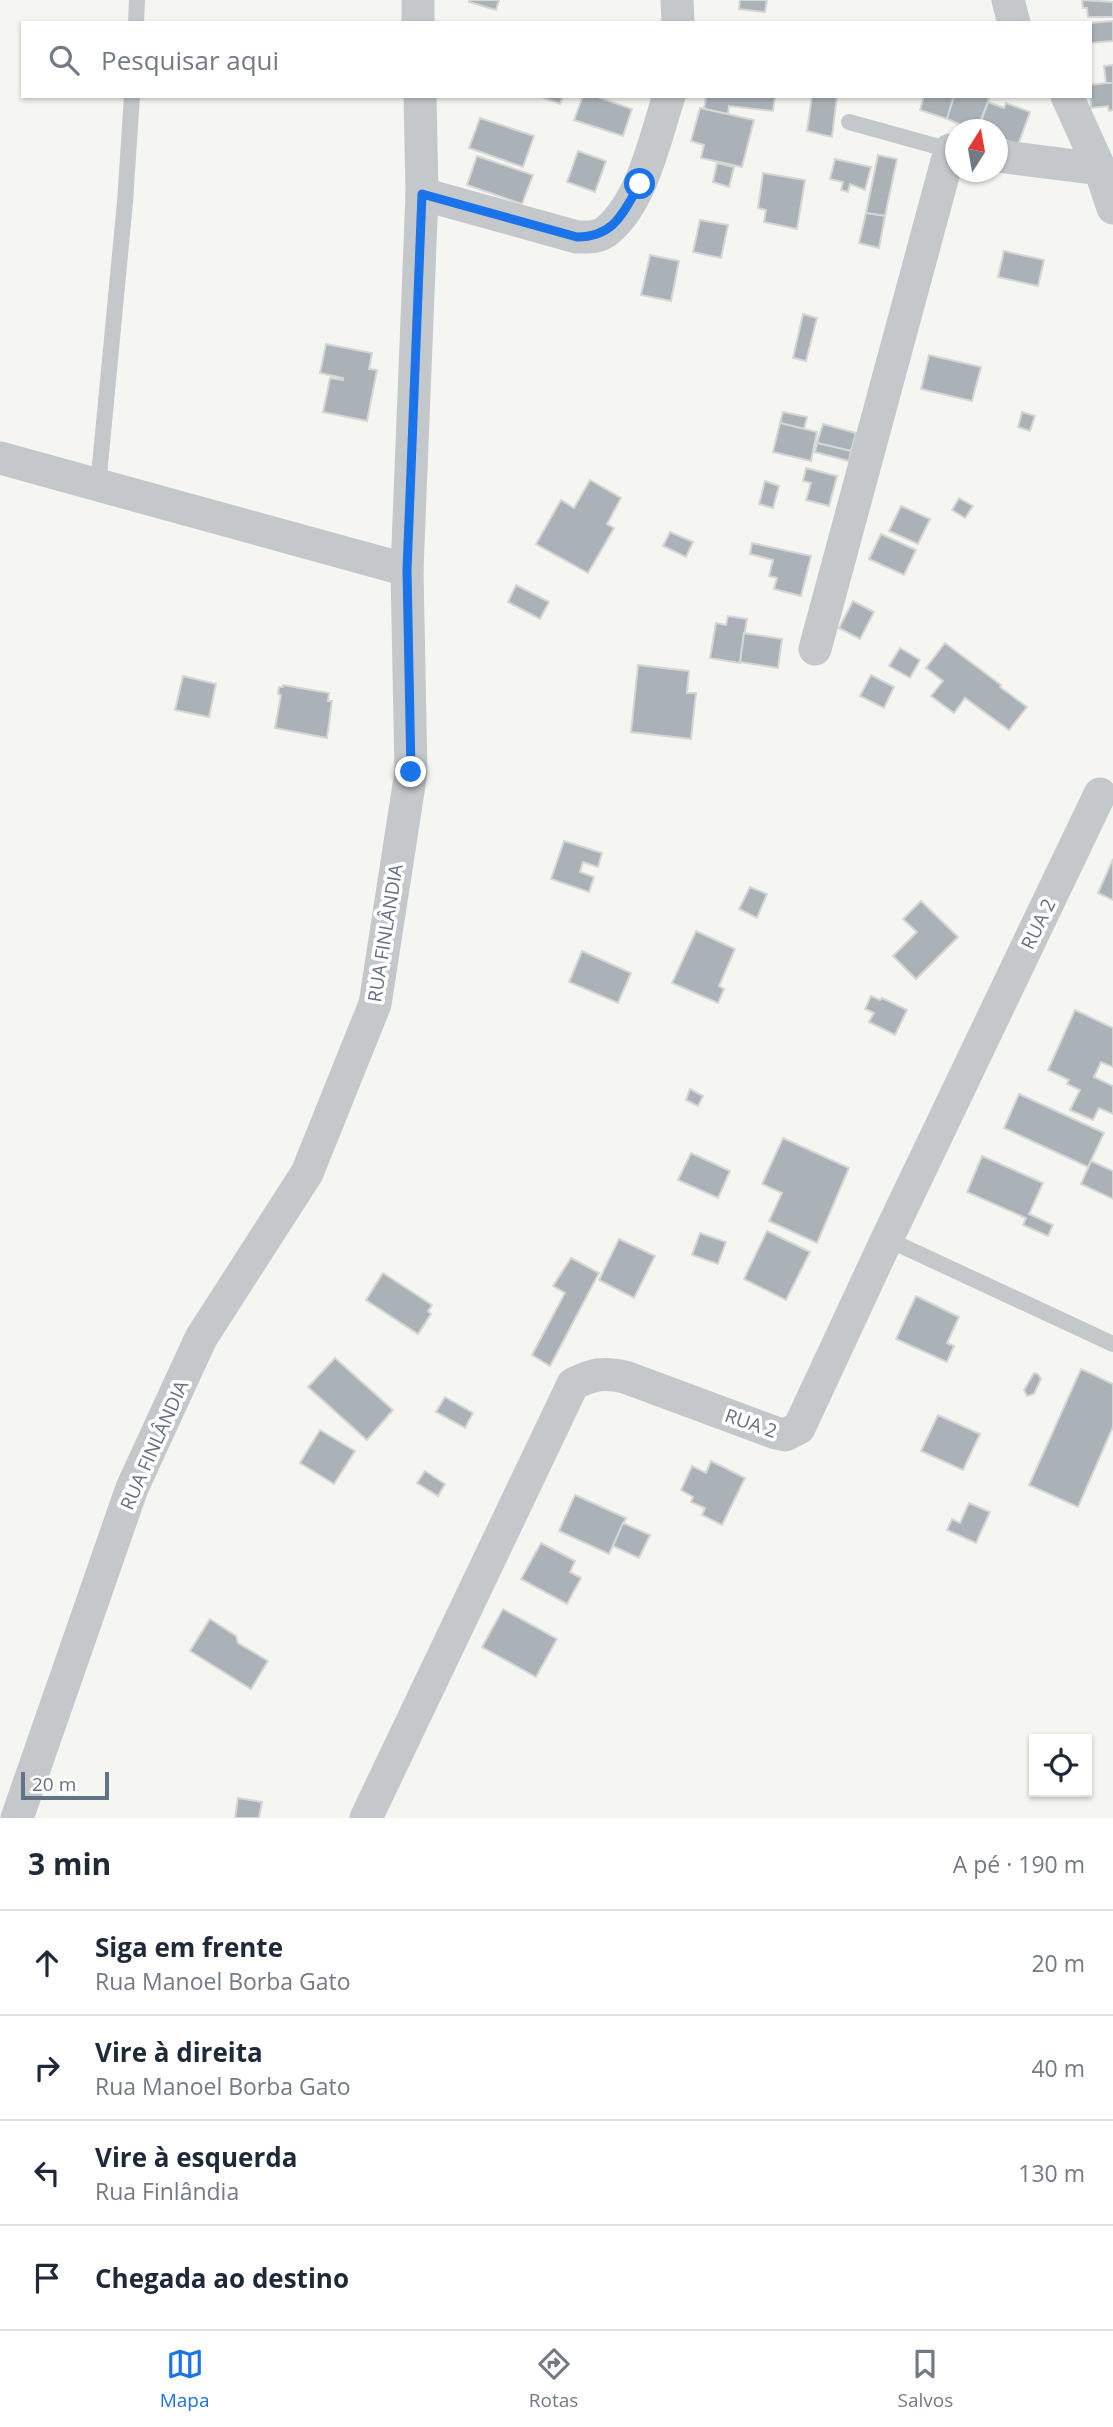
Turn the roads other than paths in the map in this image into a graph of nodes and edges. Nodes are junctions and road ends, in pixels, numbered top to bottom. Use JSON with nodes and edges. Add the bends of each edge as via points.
{"nodes":[{"id":1,"x":137,"y":0,"type":"edge"},
{"id":2,"x":418,"y":0,"type":"edge"},
{"id":3,"x":677,"y":0,"type":"edge"},
{"id":4,"x":1008,"y":0,"type":"edge"},
{"id":5,"x":136,"y":21,"type":"edge"},
{"id":6,"x":418,"y":21,"type":"edge"},
{"id":7,"x":678,"y":21,"type":"edge"},
{"id":8,"x":1013,"y":21,"type":"edge"},
{"id":9,"x":132,"y":98,"type":"edge"},
{"id":10,"x":420,"y":98,"type":"edge"},
{"id":11,"x":668,"y":98,"type":"edge"},
{"id":12,"x":1069,"y":98,"type":"edge"},
{"id":13,"x":849,"y":122,"type":"dead end"},
{"id":14,"x":945,"y":149,"type":"edge"},
{"id":15,"x":1008,"y":157,"type":"edge"},
{"id":16,"x":1100,"y":169,"type":"junction"},
{"id":17,"x":945,"y":180,"type":"edge"},
{"id":18,"x":422,"y":194,"type":"junction"},
{"id":19,"x":1113,"y":208,"type":"edge"},
{"id":20,"x":0,"y":458,"type":"edge"},
{"id":21,"x":98,"y":486,"type":"junction"},
{"id":22,"x":407,"y":570,"type":"junction"},
{"id":23,"x":815,"y":649,"type":"dead end"},
{"id":24,"x":1100,"y":794,"type":"dead end"},
{"id":25,"x":887,"y":1239,"type":"junction"},
{"id":26,"x":1113,"y":1344,"type":"edge"},
{"id":27,"x":17,"y":1818,"type":"edge"},
{"id":28,"x":366,"y":1818,"type":"edge"}],
"edges":[{"from":1,"to":5,"type":"lane"},
{"from":2,"to":6,"type":"street"},
{"from":3,"to":7,"type":"street"},
{"from":4,"to":8,"type":"street"},
{"from":9,"to":21,"type":"lane"},
{"from":10,"to":18,"type":"street","name":"RUA FINLÂNDIA"},
{"from":11,"to":18,"type":"street","via":[[640,184],[607,231],[593,237],[577,237]]},
{"from":12,"to":16,"type":"street"},
{"from":13,"to":14,"type":"lane"},
{"from":15,"to":16,"type":"street"},
{"from":16,"to":19,"type":"street"},
{"from":17,"to":23,"type":"street"},
{"from":18,"to":22,"type":"street","name":"RUA FINLÂNDIA"},
{"from":20,"to":21,"type":"street"},
{"from":21,"to":22,"type":"street"},
{"from":22,"to":27,"type":"street","name":"RUA FINLÂNDIA","via":[[411,772],[375,1004],[307,1172],[201,1338],[132,1488]]},
{"from":24,"to":25,"type":"street","name":"RUA 2"},
{"from":25,"to":26,"type":"lane"},
{"from":25,"to":28,"type":"street","name":"RUA 2","via":[[799,1428],[785,1435],[608,1373],[573,1384]]}]}
